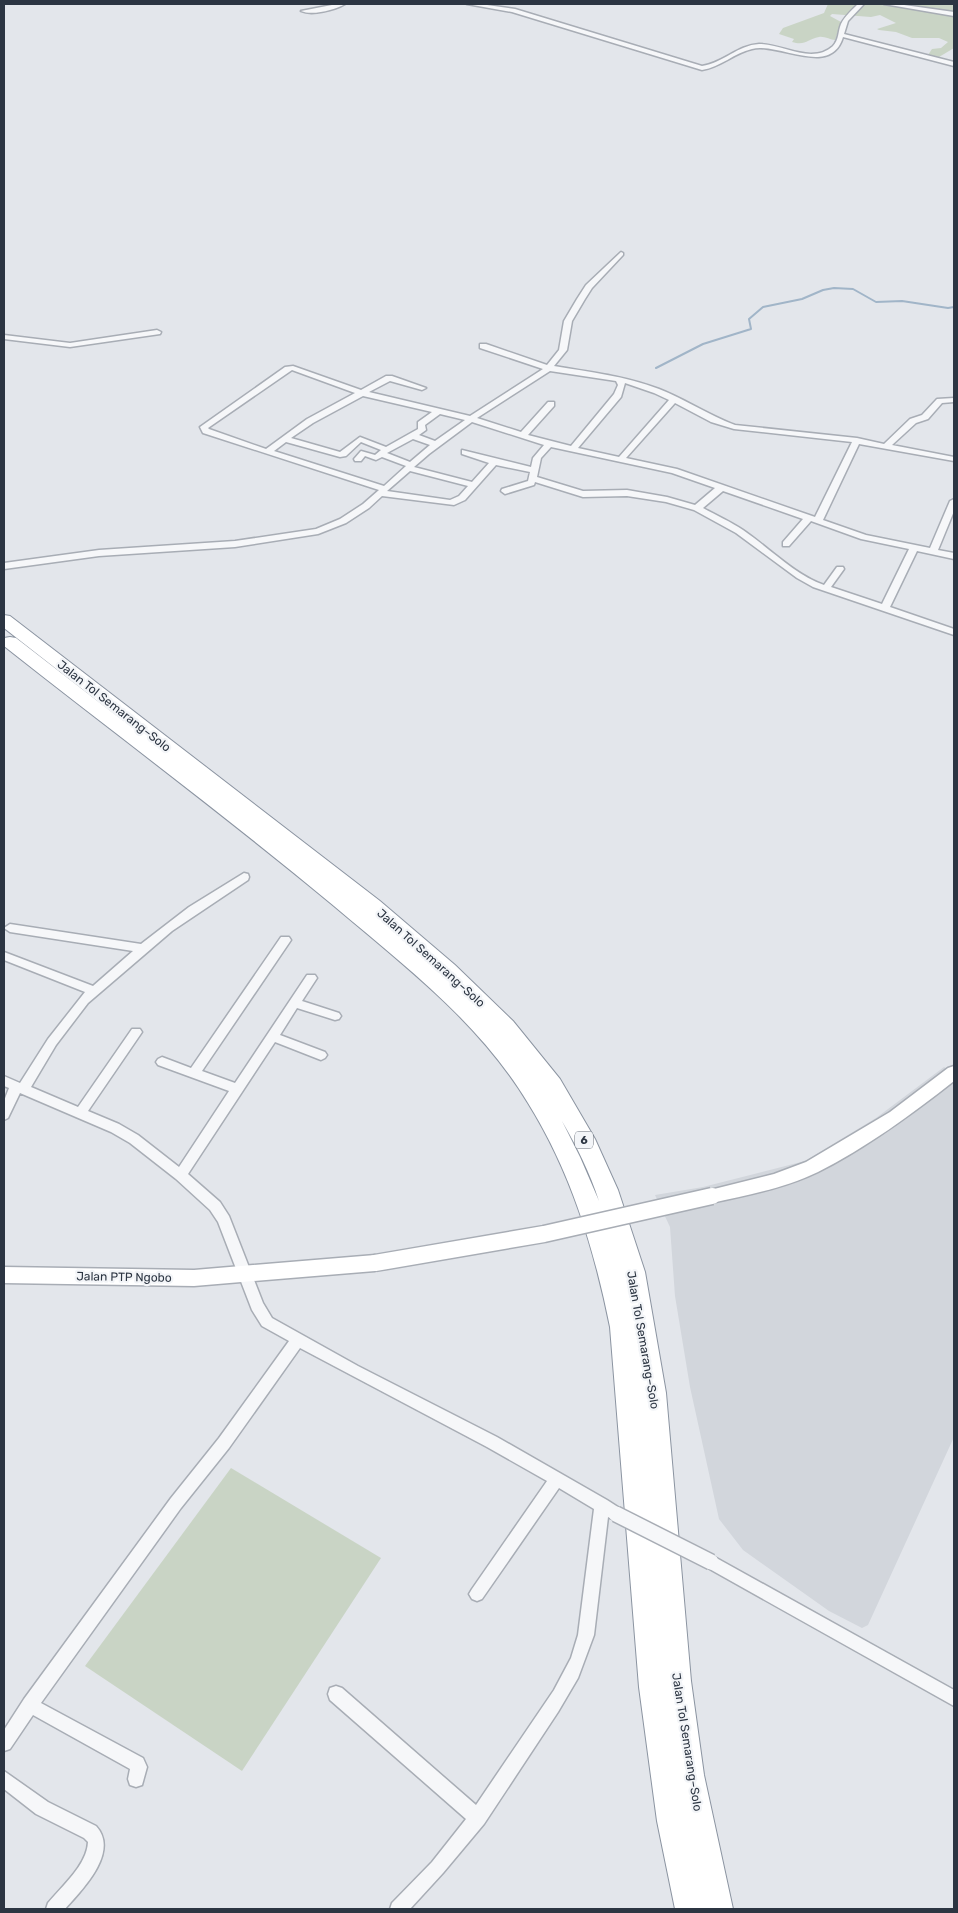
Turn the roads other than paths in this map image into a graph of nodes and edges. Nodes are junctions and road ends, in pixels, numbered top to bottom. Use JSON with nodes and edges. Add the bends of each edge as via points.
{"nodes":[{"id":1,"x":342,"y":4,"type":"edge"},
{"id":2,"x":470,"y":4,"type":"edge"},
{"id":3,"x":861,"y":4,"type":"edge"},
{"id":4,"x":887,"y":4,"type":"edge"},
{"id":5,"x":304,"y":11,"type":"dead end"},
{"id":6,"x":954,"y":14,"type":"edge"},
{"id":7,"x":842,"y":34,"type":"junction"},
{"id":8,"x":954,"y":64,"type":"edge"},
{"id":9,"x":621,"y":254,"type":"dead end"},
{"id":10,"x":157,"y":332,"type":"dead end"},
{"id":11,"x":4,"y":337,"type":"edge"},
{"id":12,"x":483,"y":346,"type":"dead end"},
{"id":13,"x":549,"y":368,"type":"junction"},
{"id":14,"x":619,"y":379,"type":"junction"},
{"id":15,"x":422,"y":388,"type":"dead end"},
{"id":16,"x":362,"y":393,"type":"junction"},
{"id":17,"x":674,"y":400,"type":"junction"},
{"id":18,"x":954,"y":400,"type":"edge"},
{"id":19,"x":551,"y":404,"type":"dead end"},
{"id":20,"x":439,"y":411,"type":"junction"},
{"id":21,"x":472,"y":418,"type":"junction"},
{"id":22,"x":413,"y":436,"type":"junction"},
{"id":23,"x":523,"y":436,"type":"junction"},
{"id":24,"x":284,"y":438,"type":"junction"},
{"id":25,"x":857,"y":440,"type":"junction"},
{"id":26,"x":549,"y":444,"type":"junction"},
{"id":27,"x":437,"y":445,"type":"junction"},
{"id":28,"x":886,"y":446,"type":"junction"},
{"id":29,"x":572,"y":450,"type":"junction"},
{"id":30,"x":267,"y":452,"type":"junction"},
{"id":31,"x":384,"y":452,"type":"junction"},
{"id":32,"x":465,"y":452,"type":"dead end"},
{"id":33,"x":358,"y":459,"type":"dead end"},
{"id":34,"x":621,"y":459,"type":"junction"},
{"id":35,"x":954,"y":459,"type":"edge"},
{"id":36,"x":494,"y":462,"type":"junction"},
{"id":37,"x":409,"y":467,"type":"junction"},
{"id":38,"x":533,"y":475,"type":"junction"},
{"id":39,"x":474,"y":485,"type":"junction"},
{"id":40,"x":722,"y":487,"type":"junction"},
{"id":41,"x":383,"y":491,"type":"junction"},
{"id":42,"x":505,"y":492,"type":"dead end"},
{"id":43,"x":954,"y":503,"type":"edge"},
{"id":44,"x":697,"y":508,"type":"junction"},
{"id":45,"x":812,"y":521,"type":"junction"},
{"id":46,"x":786,"y":544,"type":"dead end"},
{"id":47,"x":914,"y":549,"type":"junction"},
{"id":48,"x":933,"y":552,"type":"junction"},
{"id":49,"x":954,"y":556,"type":"edge"},
{"id":50,"x":4,"y":566,"type":"edge"},
{"id":51,"x":840,"y":569,"type":"dead end"},
{"id":52,"x":825,"y":589,"type":"junction"},
{"id":53,"x":884,"y":609,"type":"junction"},
{"id":54,"x":4,"y":620,"type":"edge"},
{"id":55,"x":954,"y":632,"type":"edge"},
{"id":56,"x":4,"y":637,"type":"edge"},
{"id":57,"x":244,"y":877,"type":"dead end"},
{"id":58,"x":10,"y":928,"type":"dead end"},
{"id":59,"x":284,"y":940,"type":"dead end"},
{"id":60,"x":144,"y":949,"type":"junction"},
{"id":61,"x":4,"y":956,"type":"edge"},
{"id":62,"x":311,"y":978,"type":"dead end"},
{"id":63,"x":94,"y":991,"type":"junction"},
{"id":64,"x":295,"y":1003,"type":"junction"},
{"id":65,"x":335,"y":1016,"type":"dead end"},
{"id":66,"x":136,"y":1032,"type":"dead end"},
{"id":67,"x":273,"y":1038,"type":"junction"},
{"id":68,"x":321,"y":1055,"type":"dead end"},
{"id":69,"x":162,"y":1062,"type":"dead end"},
{"id":70,"x":954,"y":1072,"type":"edge"},
{"id":71,"x":194,"y":1073,"type":"junction"},
{"id":72,"x":4,"y":1081,"type":"edge"},
{"id":73,"x":20,"y":1088,"type":"junction"},
{"id":74,"x":236,"y":1089,"type":"junction"},
{"id":75,"x":80,"y":1114,"type":"junction"},
{"id":76,"x":4,"y":1115,"type":"edge"},
{"id":77,"x":180,"y":1175,"type":"junction"},
{"id":78,"x":4,"y":1275,"type":"edge"},
{"id":79,"x":244,"y":1275,"type":"junction"},
{"id":80,"x":299,"y":1339,"type":"junction"},
{"id":81,"x":556,"y":1480,"type":"junction"},
{"id":82,"x":602,"y":1505,"type":"junction"},
{"id":83,"x":477,"y":1594,"type":"dead end"},
{"id":84,"x":336,"y":1694,"type":"dead end"},
{"id":85,"x":954,"y":1698,"type":"edge"},
{"id":86,"x":30,"y":1706,"type":"junction"},
{"id":87,"x":4,"y":1743,"type":"edge"},
{"id":88,"x":4,"y":1779,"type":"edge"},
{"id":89,"x":136,"y":1779,"type":"dead end"},
{"id":90,"x":478,"y":1818,"type":"junction"},
{"id":91,"x":54,"y":1909,"type":"edge"},
{"id":92,"x":398,"y":1909,"type":"edge"},
{"id":93,"x":690,"y":1909,"type":"edge"},
{"id":94,"x":718,"y":1909,"type":"edge"}],
"edges":[{"from":1,"to":5,"type":"street"},
{"from":2,"to":7,"type":"street","via":[[513,10],[699,68],[715,65],[754,46],[820,56],[837,45]]},
{"from":3,"to":7,"type":"street","via":[[844,25]]},
{"from":4,"to":6,"type":"street"},
{"from":7,"to":8,"type":"street"},
{"from":9,"to":13,"type":"street","via":[[581,298],[568,321],[563,350]]},
{"from":10,"to":11,"type":"street","via":[[70,345]]},
{"from":12,"to":13,"type":"street"},
{"from":13,"to":14,"type":"street"},
{"from":13,"to":21,"type":"street"},
{"from":14,"to":17,"type":"street"},
{"from":14,"to":29,"type":"street","via":[[622,385],[618,395]]},
{"from":15,"to":16,"type":"street","via":[[389,378]]},
{"from":16,"to":20,"type":"street"},
{"from":16,"to":24,"type":"street"},
{"from":16,"to":30,"type":"street","via":[[290,368],[204,427],[206,431]]},
{"from":17,"to":25,"type":"street","via":[[734,428]]},
{"from":17,"to":34,"type":"street"},
{"from":18,"to":28,"type":"street","via":[[940,401],[925,417],[913,421]]},
{"from":19,"to":23,"type":"street"},
{"from":20,"to":21,"type":"street"},
{"from":20,"to":22,"type":"street","via":[[421,424],[422,430]]},
{"from":21,"to":23,"type":"street"},
{"from":21,"to":27,"type":"street"},
{"from":22,"to":27,"type":"street"},
{"from":22,"to":31,"type":"street"},
{"from":23,"to":26,"type":"street"},
{"from":24,"to":30,"type":"street"},
{"from":24,"to":31,"type":"street","via":[[340,455],[360,439]]},
{"from":25,"to":28,"type":"street"},
{"from":25,"to":45,"type":"street","via":[[839,481]]},
{"from":26,"to":29,"type":"street"},
{"from":26,"to":38,"type":"street","via":[[537,458]]},
{"from":27,"to":37,"type":"street"},
{"from":28,"to":35,"type":"street"},
{"from":29,"to":34,"type":"street"},
{"from":30,"to":41,"type":"street"},
{"from":31,"to":33,"type":"street","via":[[376,458],[364,453]]},
{"from":31,"to":37,"type":"street"},
{"from":32,"to":36,"type":"street"},
{"from":34,"to":40,"type":"street","via":[[674,471]]},
{"from":36,"to":38,"type":"street"},
{"from":36,"to":39,"type":"street"},
{"from":37,"to":39,"type":"street"},
{"from":37,"to":41,"type":"street"},
{"from":38,"to":42,"type":"street","via":[[531,483]]},
{"from":38,"to":44,"type":"street","via":[[584,494],[627,493]]},
{"from":39,"to":41,"type":"street","via":[[462,498],[451,502]]},
{"from":40,"to":44,"type":"street"},
{"from":40,"to":45,"type":"street"},
{"from":41,"to":50,"type":"street","via":[[343,521],[318,531],[235,544],[99,553]]},
{"from":43,"to":48,"type":"street"},
{"from":44,"to":52,"type":"street","via":[[739,531],[808,581]]},
{"from":45,"to":46,"type":"street"},
{"from":45,"to":47,"type":"street","via":[[864,538]]},
{"from":47,"to":48,"type":"street"},
{"from":47,"to":53,"type":"street"},
{"from":48,"to":49,"type":"street"},
{"from":51,"to":52,"type":"street"},
{"from":52,"to":53,"type":"street"},
{"from":53,"to":55,"type":"street"},
{"from":54,"to":94,"type":"highway","name":"Jalan Tol Semarang–Solo","number":"6","via":[[373,906],[448,970],[506,1027],[552,1085],[587,1145],[607,1190],[633,1272],[646,1344],[654,1393],[677,1681],[690,1775]]},
{"from":56,"to":93,"type":"highway","name":"Jalan Tol Semarang–Solo","number":"6","via":[[314,878],[429,974],[477,1019],[516,1067],[549,1118],[582,1182],[606,1252],[622,1324],[657,1737],[678,1860]]},
{"from":57,"to":60,"type":"street","via":[[193,910]]},
{"from":58,"to":60,"type":"street"},
{"from":59,"to":71,"type":"street"},
{"from":60,"to":63,"type":"street"},
{"from":61,"to":63,"type":"street"},
{"from":62,"to":64,"type":"street"},
{"from":63,"to":73,"type":"street","via":[[76,1009]]},
{"from":64,"to":65,"type":"street"},
{"from":64,"to":67,"type":"street"},
{"from":66,"to":75,"type":"street"},
{"from":67,"to":68,"type":"street"},
{"from":67,"to":74,"type":"street"},
{"from":69,"to":71,"type":"street"},
{"from":70,"to":79,"type":"main road","name":"Jalan PTP Ngobo","bridge":true,"via":[[896,1117],[812,1167],[776,1181],[671,1207],[501,1241],[375,1263]]},
{"from":71,"to":74,"type":"street"},
{"from":72,"to":73,"type":"street"},
{"from":73,"to":75,"type":"street"},
{"from":73,"to":76,"type":"street"},
{"from":74,"to":77,"type":"street"},
{"from":75,"to":77,"type":"street","via":[[134,1139]]},
{"from":77,"to":79,"type":"street","via":[[221,1214]]},
{"from":78,"to":79,"type":"main road","name":"Jalan PTP Ngobo","via":[[151,1278]]},
{"from":79,"to":80,"type":"street","via":[[263,1318]]},
{"from":80,"to":81,"type":"street","via":[[492,1442]]},
{"from":80,"to":86,"type":"street","via":[[76,1638]]},
{"from":81,"to":82,"type":"street"},
{"from":81,"to":83,"type":"street"},
{"from":82,"to":85,"type":"street","bridge":true},
{"from":82,"to":90,"type":"street","via":[[588,1622],[579,1660]]},
{"from":84,"to":90,"type":"street"},
{"from":86,"to":87,"type":"street"},
{"from":86,"to":89,"type":"street","via":[[137,1764]]},
{"from":88,"to":91,"type":"street","via":[[42,1808],[95,1837],[95,1854]]},
{"from":90,"to":92,"type":"street","via":[[457,1846]]}]}
